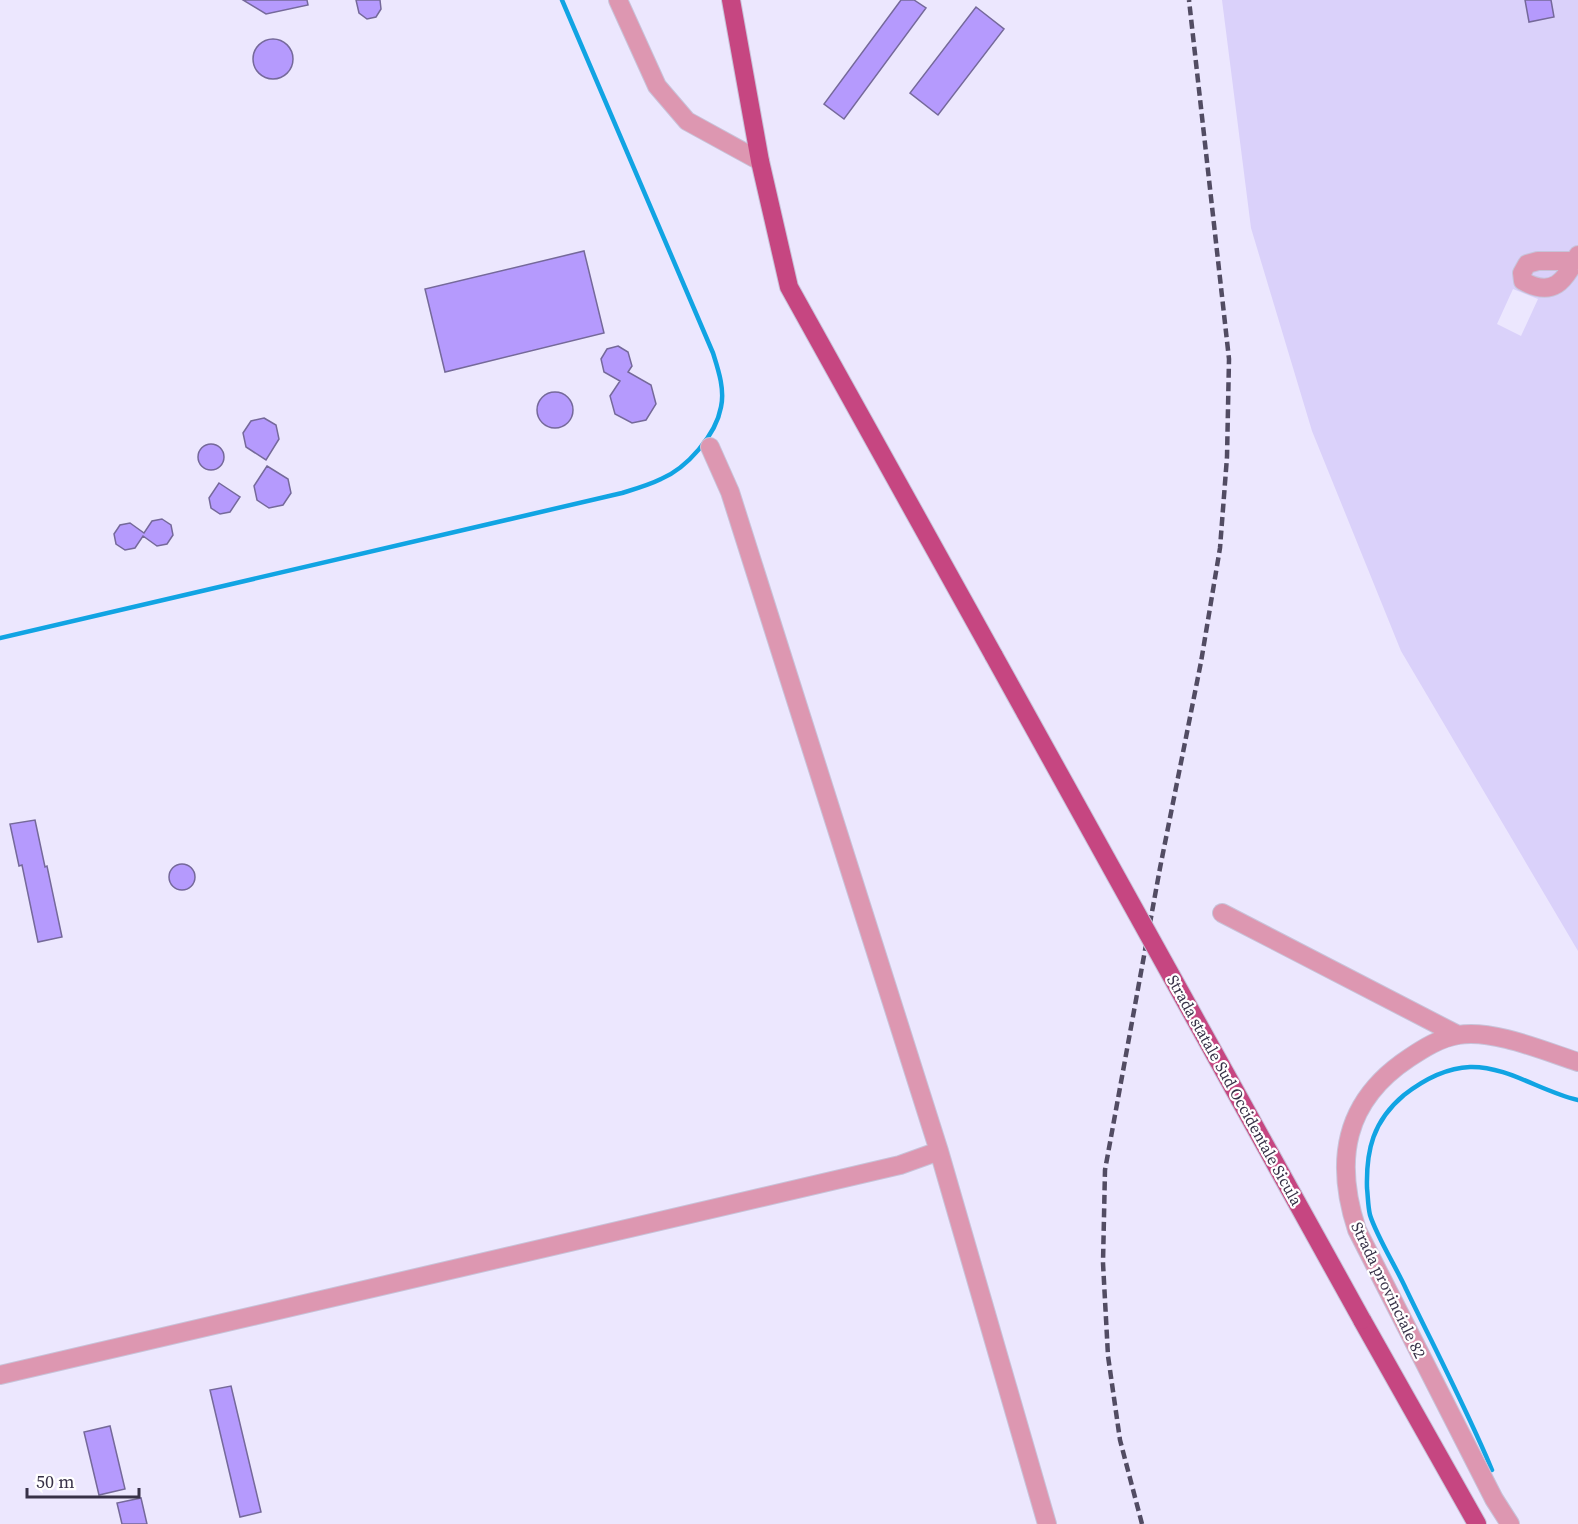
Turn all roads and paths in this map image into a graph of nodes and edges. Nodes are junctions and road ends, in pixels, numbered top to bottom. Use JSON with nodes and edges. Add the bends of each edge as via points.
{"nodes":[{"id":1,"x":618,"y":0,"type":"edge"},
{"id":2,"x":731,"y":0,"type":"edge"},
{"id":3,"x":760,"y":161,"type":"junction"},
{"id":4,"x":710,"y":447,"type":"dead end"},
{"id":5,"x":1222,"y":913,"type":"dead end"},
{"id":6,"x":1458,"y":1035,"type":"junction"},
{"id":7,"x":1578,"y":1062,"type":"edge"},
{"id":8,"x":939,"y":1151,"type":"junction"},
{"id":9,"x":0,"y":1375,"type":"edge"},
{"id":10,"x":1047,"y":1524,"type":"edge"},
{"id":11,"x":1477,"y":1524,"type":"edge"},
{"id":12,"x":1510,"y":1524,"type":"edge"}],
"edges":[{"from":1,"to":3,"type":"street","via":[[657,86],[687,121]]},
{"from":2,"to":3,"type":"main road","name":"Strada statale Sud Occidentale Sicula"},
{"from":3,"to":11,"type":"main road","name":"Strada statale Sud Occidentale Sicula","bridge":true,"via":[[789,287]]},
{"from":4,"to":8,"type":"street","via":[[730,492]]},
{"from":5,"to":6,"type":"street"},
{"from":6,"to":7,"type":"street","name":"Strada provinciale 82","via":[[1490,1035]]},
{"from":6,"to":12,"type":"street","name":"Strada provinciale 82","via":[[1431,1044],[1404,1062],[1379,1082],[1358,1112],[1348,1141],[1348,1203],[1357,1230]]},
{"from":8,"to":9,"type":"street","via":[[900,1165]]},
{"from":8,"to":10,"type":"street"}]}
